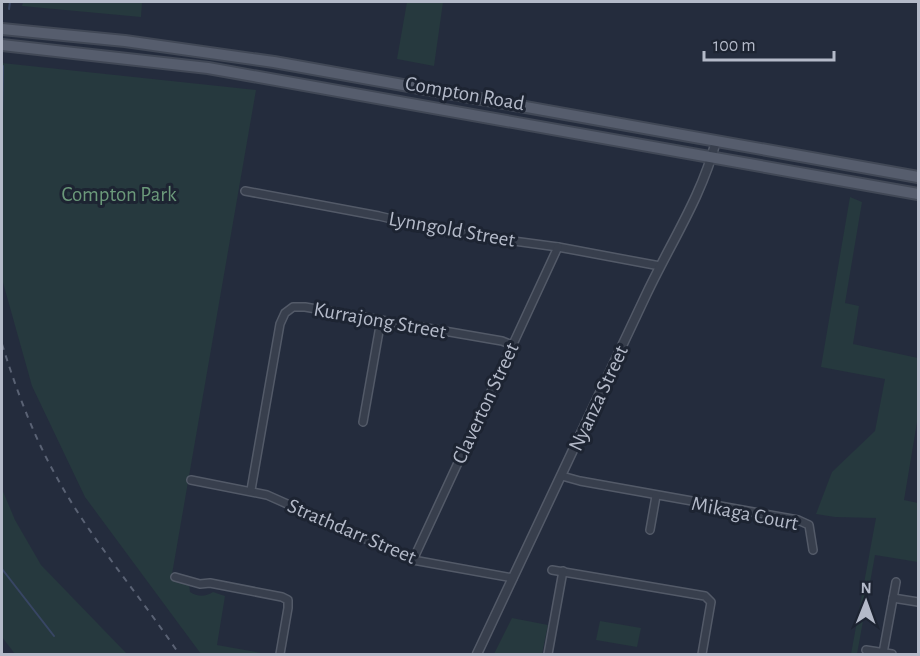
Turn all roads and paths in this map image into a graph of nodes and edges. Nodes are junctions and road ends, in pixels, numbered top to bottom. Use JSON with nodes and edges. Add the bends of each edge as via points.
{"nodes":[{"id":1,"x":2,"y":29,"type":"edge"},
{"id":2,"x":125,"y":41,"type":"junction"},
{"id":3,"x":2,"y":45,"type":"edge"},
{"id":4,"x":149,"y":61,"type":"junction"},
{"id":5,"x":716,"y":141,"type":"junction"},
{"id":6,"x":712,"y":157,"type":"junction"},
{"id":7,"x":918,"y":177,"type":"edge"},
{"id":8,"x":245,"y":191,"type":"dead end"},
{"id":9,"x":918,"y":194,"type":"edge"},
{"id":10,"x":558,"y":247,"type":"junction"},
{"id":11,"x":660,"y":266,"type":"junction"},
{"id":12,"x":381,"y":320,"type":"junction"},
{"id":13,"x":512,"y":345,"type":"junction"},
{"id":14,"x":363,"y":422,"type":"dead end"},
{"id":15,"x":562,"y":476,"type":"junction"},
{"id":16,"x":192,"y":480,"type":"dead end"},
{"id":17,"x":251,"y":490,"type":"junction"},
{"id":18,"x":656,"y":496,"type":"junction"},
{"id":19,"x":650,"y":530,"type":"dead end"},
{"id":20,"x":813,"y":550,"type":"dead end"},
{"id":21,"x":413,"y":560,"type":"junction"},
{"id":22,"x":552,"y":570,"type":"dead end"},
{"id":23,"x":563,"y":571,"type":"junction"},
{"id":24,"x":176,"y":577,"type":"dead end"},
{"id":25,"x":513,"y":578,"type":"junction"},
{"id":26,"x":896,"y":582,"type":"dead end"},
{"id":27,"x":893,"y":598,"type":"junction"},
{"id":28,"x":918,"y":602,"type":"edge"},
{"id":29,"x":866,"y":650,"type":"dead end"},
{"id":30,"x":883,"y":653,"type":"edge"},
{"id":31,"x":280,"y":654,"type":"edge"},
{"id":32,"x":477,"y":654,"type":"edge"},
{"id":33,"x":548,"y":654,"type":"edge"},
{"id":34,"x":702,"y":654,"type":"edge"},
{"id":35,"x":891,"y":654,"type":"edge"}],
"edges":[{"from":1,"to":2,"type":"main road","name":"Compton Road"},
{"from":2,"to":4,"type":"main road","via":[[126,50],[140,53]]},
{"from":2,"to":5,"type":"main road","name":"Compton Road","via":[[286,64]]},
{"from":3,"to":4,"type":"main road","name":"Compton Road"},
{"from":4,"to":6,"type":"main road","name":"Compton Road","via":[[356,93]]},
{"from":5,"to":6,"type":"street","name":"Nyanza Street"},
{"from":5,"to":7,"type":"main road","name":"Compton Road"},
{"from":6,"to":9,"type":"main road","name":"Compton Road"},
{"from":6,"to":11,"type":"street","name":"Nyanza Street"},
{"from":8,"to":10,"type":"street","name":"Lynngold Street","via":[[447,232]]},
{"from":10,"to":11,"type":"street","name":"Lynngold Street"},
{"from":10,"to":13,"type":"street","name":"Claverton Street"},
{"from":11,"to":15,"type":"street","name":"Nyanza Street"},
{"from":12,"to":13,"type":"street","name":"Kurrajong Street"},
{"from":12,"to":14,"type":"street"},
{"from":12,"to":17,"type":"street","name":"Kurrajong Street","via":[[305,307],[293,307],[285,314],[280,324]]},
{"from":13,"to":21,"type":"street","name":"Claverton Street"},
{"from":15,"to":18,"type":"street","name":"Mikaga Court"},
{"from":15,"to":25,"type":"street","name":"Nyanza Street"},
{"from":16,"to":17,"type":"street","name":"Strathdarr Street"},
{"from":17,"to":21,"type":"street","name":"Strathdarr Street"},
{"from":18,"to":19,"type":"street"},
{"from":18,"to":20,"type":"street","name":"Mikaga Court","via":[[798,520],[809,525]]},
{"from":21,"to":25,"type":"street","name":"Strathdarr Street"},
{"from":22,"to":23,"type":"street"},
{"from":23,"to":33,"type":"street"},
{"from":23,"to":34,"type":"street","via":[[705,596],[711,602]]},
{"from":24,"to":31,"type":"street","via":[[288,600]]},
{"from":25,"to":32,"type":"street","name":"Nyanza Street"},
{"from":26,"to":27,"type":"street"},
{"from":27,"to":28,"type":"street"},
{"from":27,"to":30,"type":"street"},
{"from":29,"to":30,"type":"street"},
{"from":30,"to":35,"type":"street"}]}
